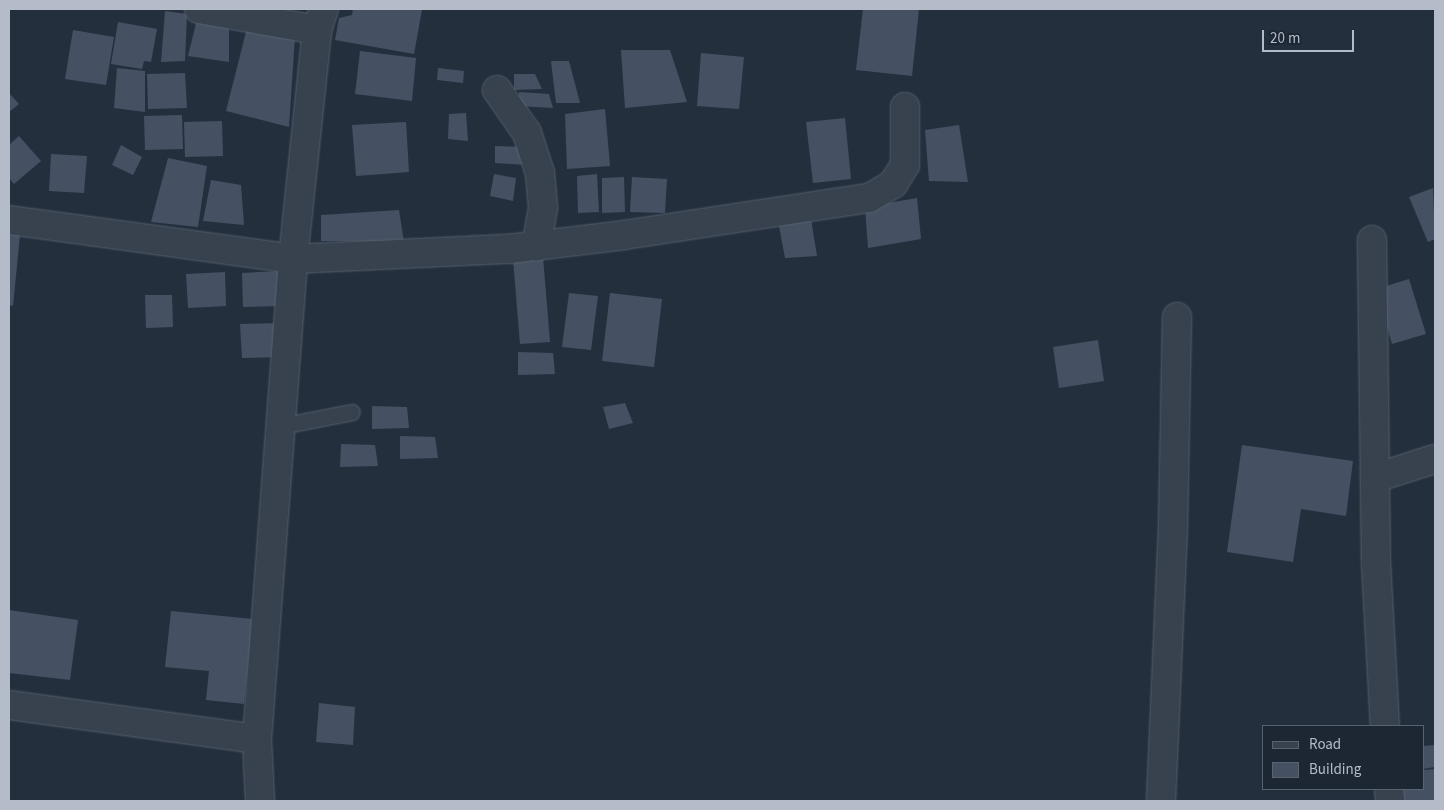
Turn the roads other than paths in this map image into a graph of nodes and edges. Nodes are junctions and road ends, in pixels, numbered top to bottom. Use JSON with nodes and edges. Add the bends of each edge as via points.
{"nodes":[{"id":1,"x":199,"y":9,"type":"edge"},
{"id":2,"x":320,"y":19,"type":"edge"},
{"id":3,"x":497,"y":90,"type":"dead end"},
{"id":4,"x":905,"y":107,"type":"dead end"},
{"id":5,"x":9,"y":220,"type":"edge"},
{"id":6,"x":1372,"y":240,"type":"dead end"},
{"id":7,"x":536,"y":246,"type":"junction"},
{"id":8,"x":293,"y":259,"type":"junction"},
{"id":9,"x":1176,"y":317,"type":"dead end"},
{"id":10,"x":352,"y":412,"type":"dead end"},
{"id":11,"x":281,"y":426,"type":"junction"},
{"id":12,"x":1435,"y":459,"type":"edge"},
{"id":13,"x":1375,"y":478,"type":"junction"},
{"id":14,"x":9,"y":705,"type":"edge"},
{"id":15,"x":1385,"y":725,"type":"edge"},
{"id":16,"x":257,"y":739,"type":"junction"},
{"id":17,"x":260,"y":801,"type":"edge"},
{"id":18,"x":1161,"y":801,"type":"edge"}],
"edges":[{"from":1,"to":2,"type":"street"},
{"from":2,"to":8,"type":"street"},
{"from":3,"to":7,"type":"street","via":[[527,133],[540,174],[543,208]]},
{"from":4,"to":7,"type":"street","via":[[905,165],[893,184],[870,198]]},
{"from":5,"to":8,"type":"street"},
{"from":6,"to":13,"type":"street"},
{"from":7,"to":8,"type":"street"},
{"from":8,"to":11,"type":"street"},
{"from":9,"to":18,"type":"street","via":[[1173,525]]},
{"from":10,"to":11,"type":"lane"},
{"from":11,"to":16,"type":"street"},
{"from":12,"to":13,"type":"street"},
{"from":13,"to":15,"type":"street"},
{"from":14,"to":16,"type":"street"},
{"from":16,"to":17,"type":"street"}]}
